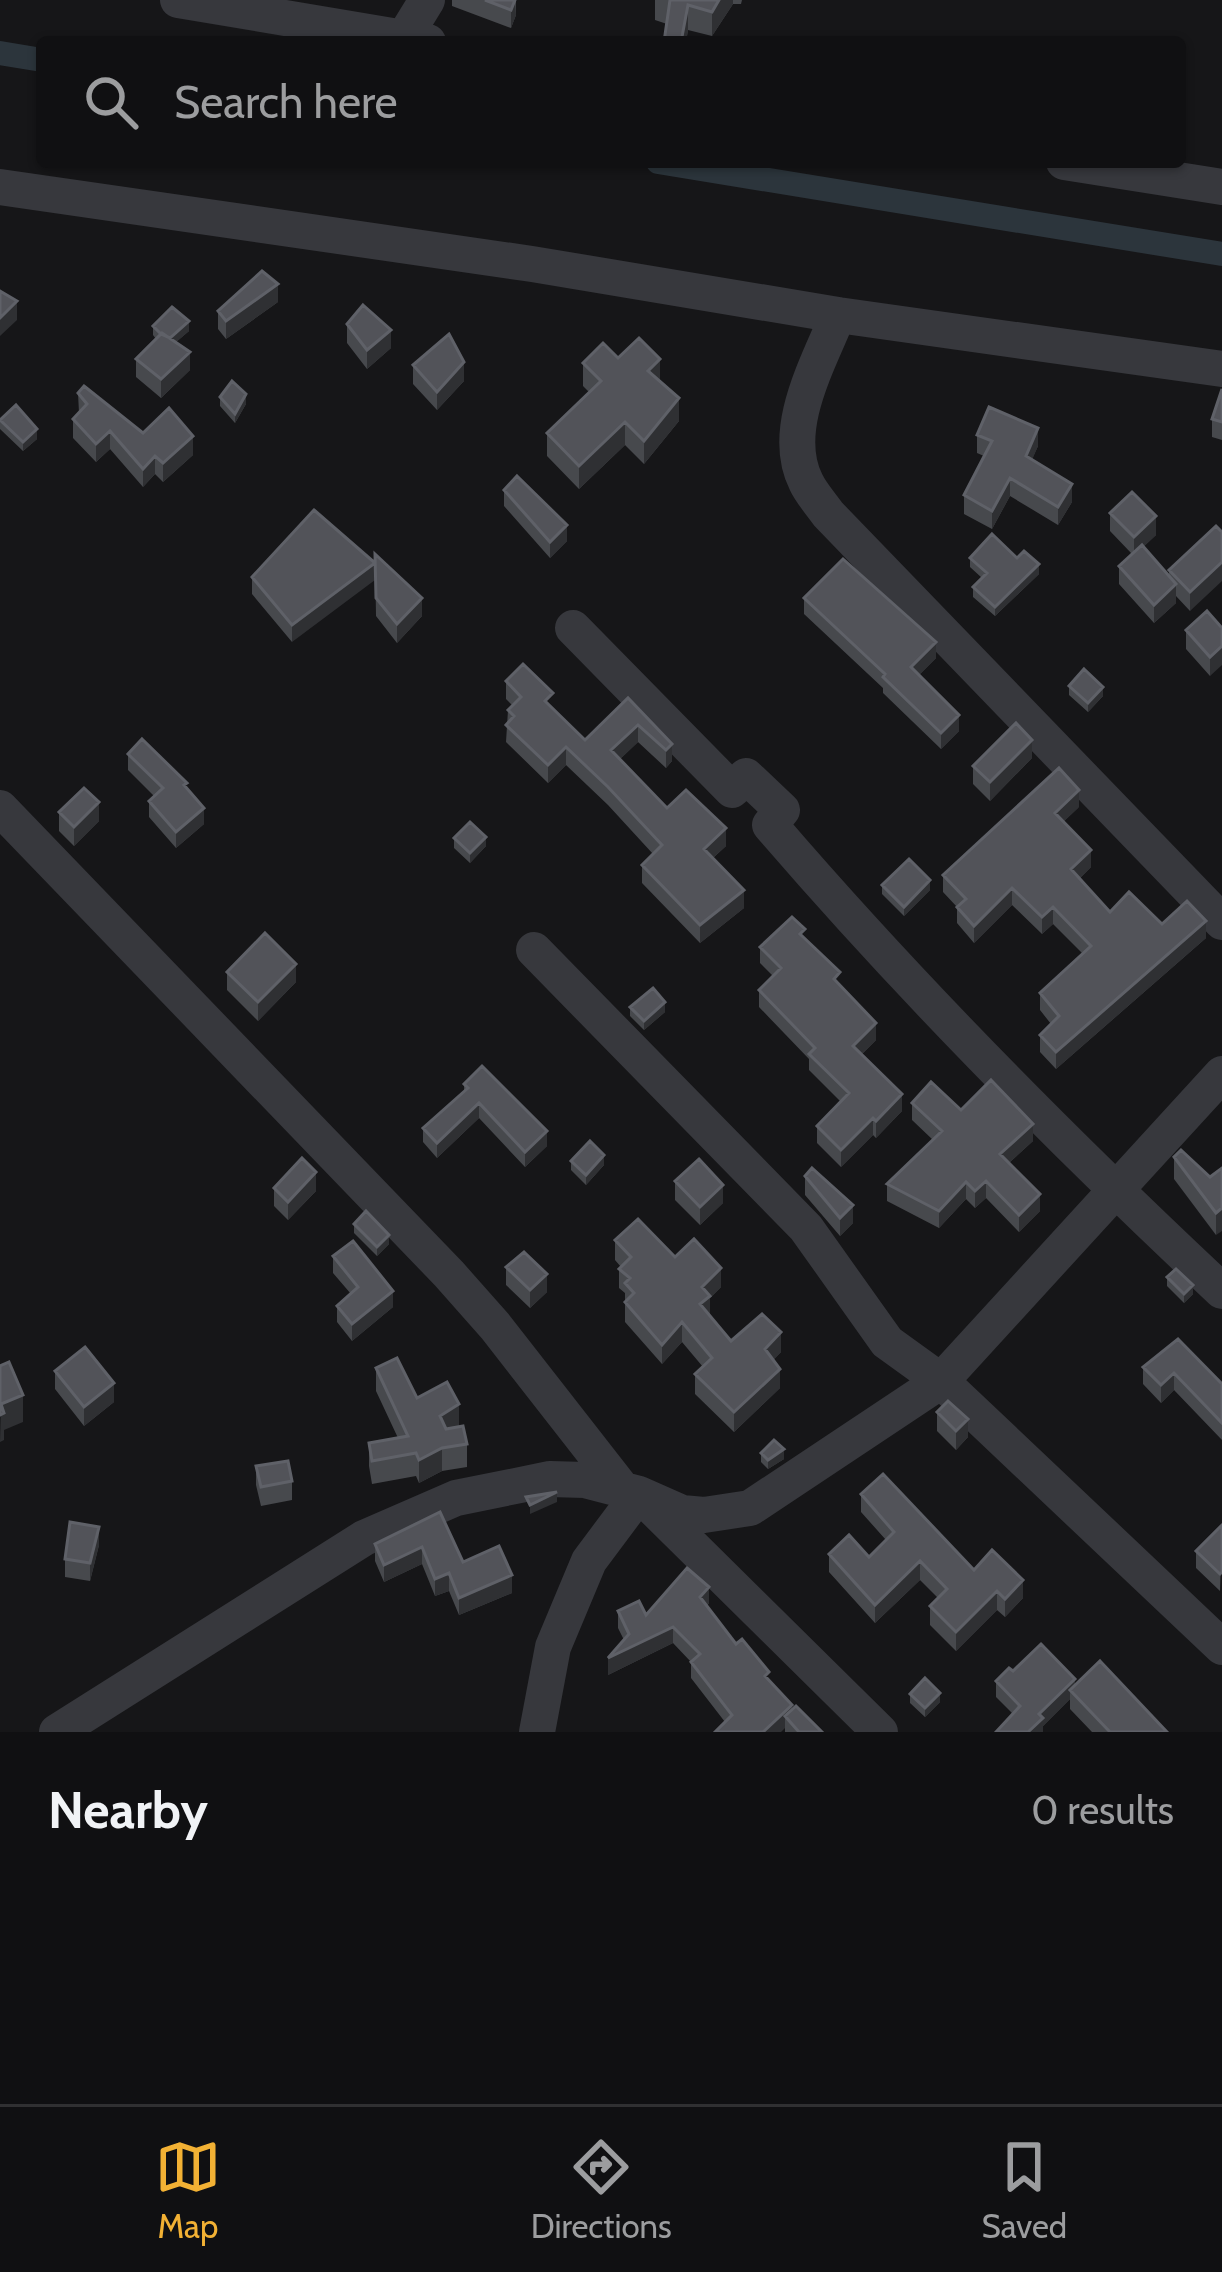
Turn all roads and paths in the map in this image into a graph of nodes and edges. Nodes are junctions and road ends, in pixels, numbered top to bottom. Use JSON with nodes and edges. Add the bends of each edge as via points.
{"nodes":[{"id":1,"x":178,"y":0,"type":"edge"},
{"id":2,"x":427,"y":0,"type":"edge"},
{"id":3,"x":399,"y":36,"type":"edge"},
{"id":4,"x":418,"y":36,"type":"edge"},
{"id":5,"x":1102,"y":168,"type":"edge"},
{"id":6,"x":0,"y":187,"type":"edge"},
{"id":7,"x":1222,"y":187,"type":"edge"},
{"id":8,"x":838,"y":316,"type":"junction"},
{"id":9,"x":1222,"y":369,"type":"edge"},
{"id":10,"x":573,"y":628,"type":"dead end"},
{"id":11,"x":0,"y":808,"type":"edge"},
{"id":12,"x":1222,"y":922,"type":"edge"},
{"id":13,"x":535,"y":950,"type":"dead end"},
{"id":14,"x":1222,"y":1074,"type":"edge"},
{"id":15,"x":1114,"y":1190,"type":"junction"},
{"id":16,"x":1222,"y":1291,"type":"edge"},
{"id":17,"x":941,"y":1381,"type":"junction"},
{"id":18,"x":631,"y":1492,"type":"junction"},
{"id":19,"x":1222,"y":1647,"type":"edge"},
{"id":20,"x":57,"y":1732,"type":"edge"},
{"id":21,"x":536,"y":1732,"type":"edge"},
{"id":22,"x":880,"y":1732,"type":"edge"}],
"edges":[{"from":1,"to":3,"type":"street"},
{"from":2,"to":4,"type":"street"},
{"from":5,"to":7,"type":"street"},
{"from":6,"to":8,"type":"street"},
{"from":8,"to":9,"type":"street"},
{"from":8,"to":12,"type":"street","via":[[805,394],[797,451],[805,481]]},
{"from":10,"to":15,"type":"street","via":[[732,790],[746,776],[782,810],[770,825],[867,939]]},
{"from":11,"to":18,"type":"street","via":[[421,1244]]},
{"from":13,"to":17,"type":"street","via":[[806,1228],[887,1342]]},
{"from":14,"to":15,"type":"street"},
{"from":15,"to":16,"type":"street"},
{"from":15,"to":17,"type":"street"},
{"from":17,"to":18,"type":"street","via":[[750,1508],[682,1513]]},
{"from":17,"to":19,"type":"street"},
{"from":18,"to":20,"type":"street","via":[[550,1479],[456,1498],[364,1538]]},
{"from":18,"to":21,"type":"street","via":[[589,1562],[553,1647]]},
{"from":18,"to":22,"type":"street"}]}
